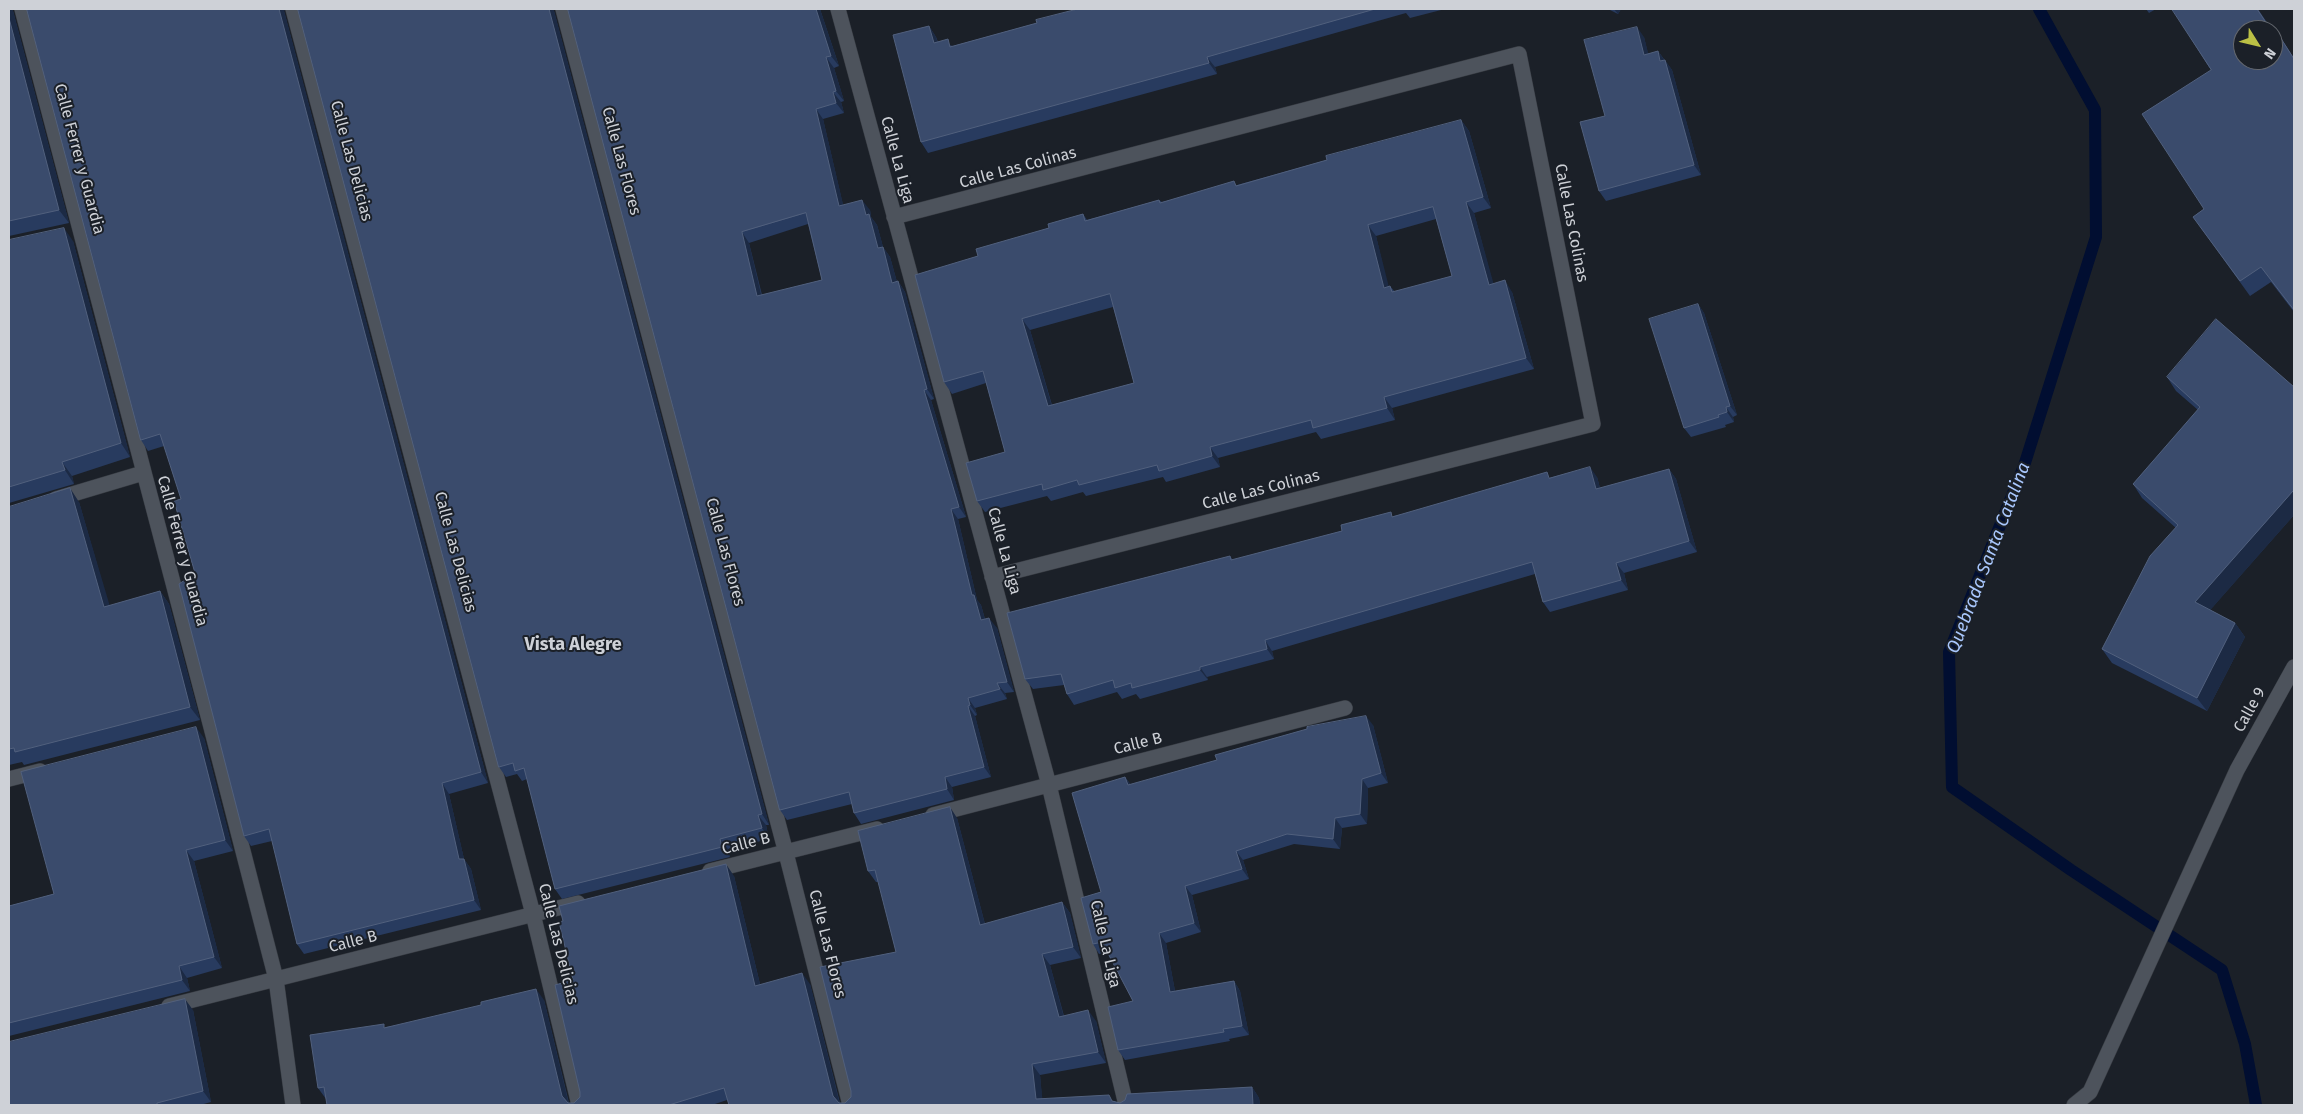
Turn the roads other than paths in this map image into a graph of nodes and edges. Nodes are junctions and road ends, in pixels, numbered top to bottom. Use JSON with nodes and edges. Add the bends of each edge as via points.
{"nodes":[{"id":1,"x":22,"y":9,"type":"edge"},
{"id":2,"x":293,"y":9,"type":"edge"},
{"id":3,"x":563,"y":9,"type":"edge"},
{"id":4,"x":838,"y":9,"type":"edge"},
{"id":5,"x":894,"y":217,"type":"junction"},
{"id":6,"x":80,"y":230,"type":"junction"},
{"id":7,"x":62,"y":234,"type":"edge"},
{"id":8,"x":143,"y":473,"type":"junction"},
{"id":9,"x":38,"y":504,"type":"edge"},
{"id":10,"x":992,"y":577,"type":"junction"},
{"id":11,"x":2294,"y":667,"type":"edge"},
{"id":12,"x":1346,"y":708,"type":"dead end"},
{"id":13,"x":211,"y":727,"type":"junction"},
{"id":14,"x":192,"y":732,"type":"edge"},
{"id":15,"x":57,"y":766,"type":"edge"},
{"id":16,"x":9,"y":779,"type":"edge"},
{"id":17,"x":1049,"y":785,"type":"junction"},
{"id":18,"x":918,"y":819,"type":"edge"},
{"id":19,"x":889,"y":826,"type":"edge"},
{"id":20,"x":786,"y":853,"type":"junction"},
{"id":21,"x":692,"y":876,"type":"edge"},
{"id":22,"x":589,"y":901,"type":"edge"},
{"id":23,"x":533,"y":914,"type":"junction"},
{"id":24,"x":276,"y":979,"type":"junction"},
{"id":25,"x":152,"y":1010,"type":"edge"},
{"id":26,"x":293,"y":1105,"type":"edge"},
{"id":27,"x":579,"y":1105,"type":"edge"},
{"id":28,"x":850,"y":1105,"type":"edge"},
{"id":29,"x":1126,"y":1105,"type":"edge"},
{"id":30,"x":2074,"y":1105,"type":"edge"}],
"edges":[{"from":1,"to":6,"type":"street","name":"Calle Ferrer y Guardia"},
{"from":2,"to":23,"type":"street","name":"Calle Las Delicias"},
{"from":3,"to":20,"type":"street","name":"Calle Las Flores"},
{"from":4,"to":5,"type":"street","name":"Calle La Liga"},
{"from":5,"to":10,"type":"street","name":"Calle La Liga"},
{"from":5,"to":10,"type":"street","name":"Calle Las Colinas","via":[[1520,54],[1594,424]]},
{"from":6,"to":7,"type":"street"},
{"from":6,"to":8,"type":"street","name":"Calle Ferrer y Guardia"},
{"from":8,"to":9,"type":"street"},
{"from":8,"to":13,"type":"street","name":"Calle Ferrer y Guardia"},
{"from":10,"to":17,"type":"street","name":"Calle La Liga"},
{"from":11,"to":30,"type":"street","name":"Calle 9","via":[[2237,770],[2090,1092]]},
{"from":12,"to":17,"type":"street","name":"Calle B"},
{"from":13,"to":14,"type":"street"},
{"from":13,"to":24,"type":"street","name":"Calle Ferrer y Guardia"},
{"from":15,"to":16,"type":"street"},
{"from":17,"to":18,"type":"street","name":"Calle B"},
{"from":17,"to":29,"type":"street","name":"Calle La Liga"},
{"from":19,"to":20,"type":"street","name":"Calle B"},
{"from":20,"to":21,"type":"street","name":"Calle B"},
{"from":20,"to":28,"type":"street","name":"Calle Las Flores"},
{"from":22,"to":23,"type":"street","name":"Calle B"},
{"from":23,"to":24,"type":"street","name":"Calle B"},
{"from":23,"to":27,"type":"street","name":"Calle Las Delicias"},
{"from":24,"to":25,"type":"street","name":"Calle B"},
{"from":24,"to":26,"type":"street","name":"Calle Ferrer y Guardia"}]}
